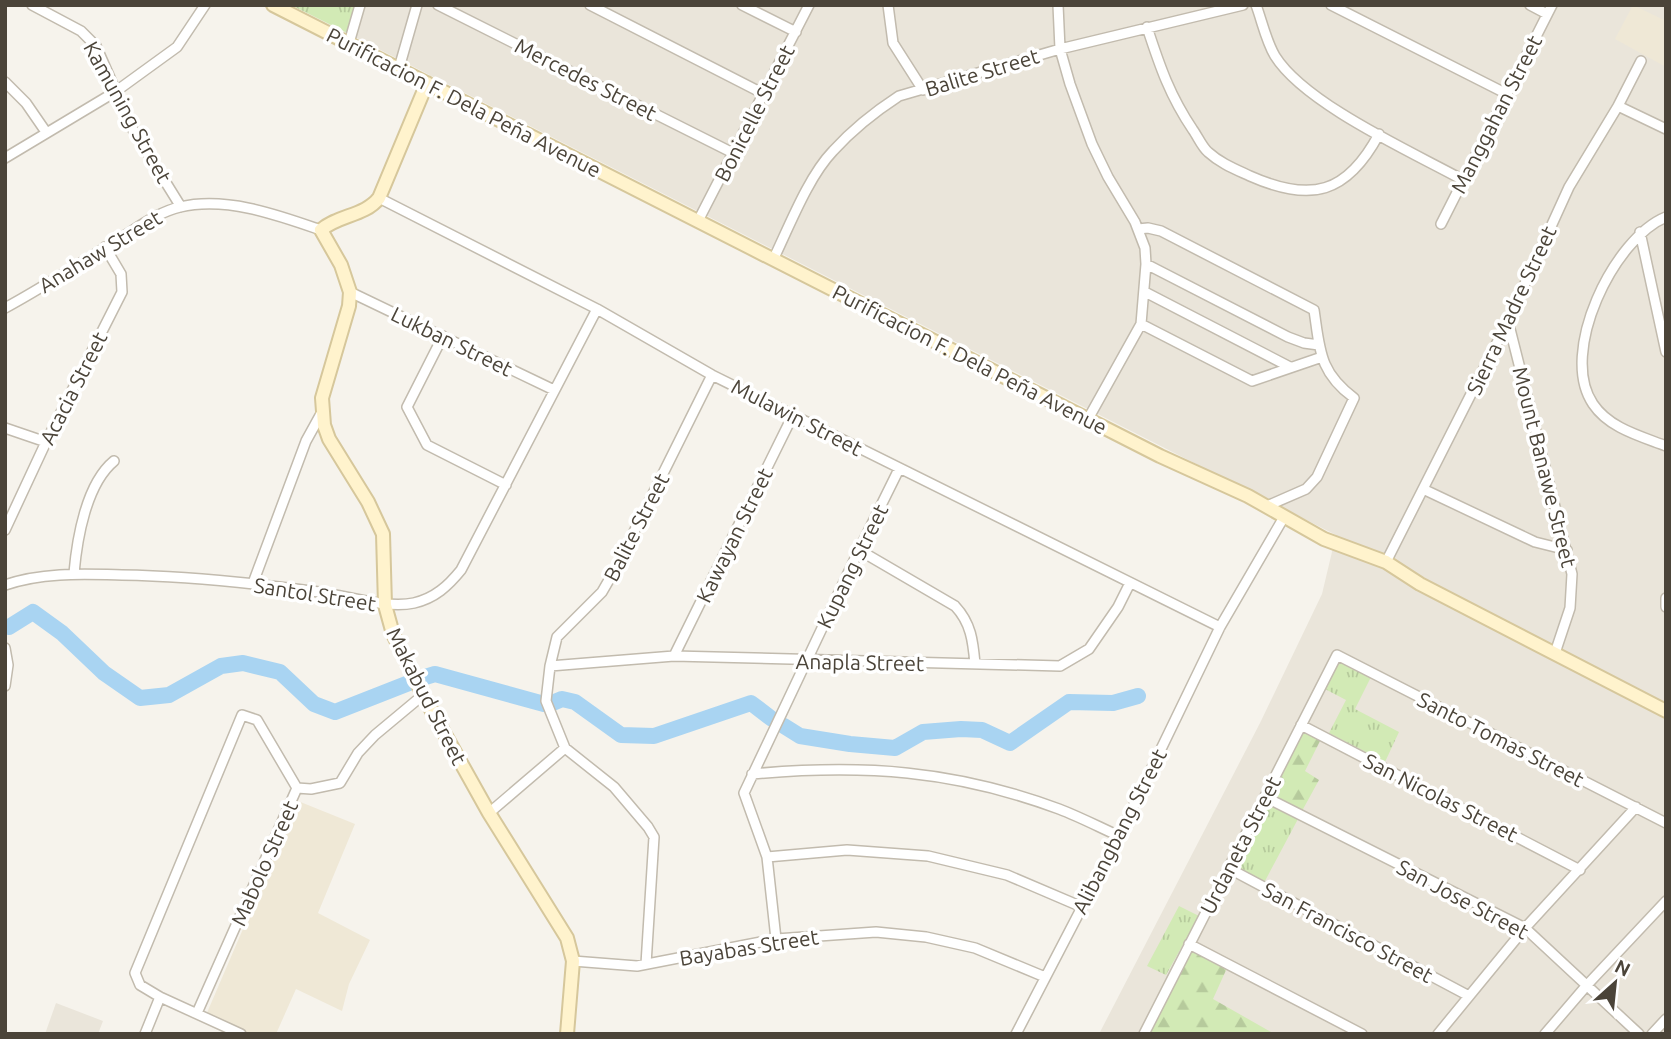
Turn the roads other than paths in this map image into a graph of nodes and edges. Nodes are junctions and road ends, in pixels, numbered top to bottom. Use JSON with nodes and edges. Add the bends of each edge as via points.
{"nodes":[{"id":1,"x":32,"y":5,"type":"edge"},
{"id":2,"x":205,"y":5,"type":"edge"},
{"id":3,"x":273,"y":5,"type":"edge"},
{"id":4,"x":360,"y":5,"type":"edge"},
{"id":5,"x":417,"y":5,"type":"edge"},
{"id":6,"x":438,"y":5,"type":"edge"},
{"id":7,"x":590,"y":5,"type":"edge"},
{"id":8,"x":742,"y":5,"type":"edge"},
{"id":9,"x":809,"y":5,"type":"edge"},
{"id":10,"x":888,"y":5,"type":"edge"},
{"id":11,"x":1058,"y":5,"type":"edge"},
{"id":12,"x":1242,"y":5,"type":"edge"},
{"id":13,"x":1256,"y":5,"type":"edge"},
{"id":14,"x":1331,"y":5,"type":"edge"},
{"id":15,"x":1530,"y":5,"type":"edge"},
{"id":16,"x":1549,"y":10,"type":"edge"},
{"id":17,"x":1147,"y":27,"type":"junction"},
{"id":18,"x":796,"y":32,"type":"junction"},
{"id":19,"x":349,"y":43,"type":"junction"},
{"id":20,"x":1060,"y":49,"type":"junction"},
{"id":21,"x":1641,"y":61,"type":"dead end"},
{"id":22,"x":398,"y":68,"type":"junction"},
{"id":23,"x":5,"y":82,"type":"edge"},
{"id":24,"x":427,"y":83,"type":"junction"},
{"id":25,"x":923,"y":90,"type":"junction"},
{"id":26,"x":115,"y":92,"type":"junction"},
{"id":27,"x":764,"y":94,"type":"junction"},
{"id":28,"x":1507,"y":94,"type":"junction"},
{"id":29,"x":1618,"y":106,"type":"junction"},
{"id":30,"x":1666,"y":129,"type":"edge"},
{"id":31,"x":46,"y":132,"type":"junction"},
{"id":32,"x":1379,"y":134,"type":"junction"},
{"id":33,"x":733,"y":153,"type":"junction"},
{"id":34,"x":5,"y":158,"type":"edge"},
{"id":35,"x":1463,"y":180,"type":"junction"},
{"id":36,"x":379,"y":198,"type":"junction"},
{"id":37,"x":181,"y":206,"type":"junction"},
{"id":38,"x":1666,"y":217,"type":"edge"},
{"id":39,"x":698,"y":221,"type":"junction"},
{"id":40,"x":1441,"y":224,"type":"dead end"},
{"id":41,"x":1138,"y":229,"type":"junction"},
{"id":42,"x":321,"y":230,"type":"junction"},
{"id":43,"x":1640,"y":232,"type":"junction"},
{"id":44,"x":105,"y":247,"type":"junction"},
{"id":45,"x":773,"y":260,"type":"junction"},
{"id":46,"x":1146,"y":264,"type":"junction"},
{"id":47,"x":350,"y":292,"type":"junction"},
{"id":48,"x":1145,"y":292,"type":"junction"},
{"id":49,"x":5,"y":308,"type":"edge"},
{"id":50,"x":597,"y":309,"type":"junction"},
{"id":51,"x":1508,"y":321,"type":"junction"},
{"id":52,"x":1141,"y":324,"type":"junction"},
{"id":53,"x":443,"y":336,"type":"junction"},
{"id":54,"x":1319,"y":345,"type":"junction"},
{"id":55,"x":1666,"y":352,"type":"edge"},
{"id":56,"x":1322,"y":357,"type":"junction"},
{"id":57,"x":1290,"y":367,"type":"junction"},
{"id":58,"x":712,"y":375,"type":"junction"},
{"id":59,"x":554,"y":390,"type":"junction"},
{"id":60,"x":321,"y":412,"type":"junction"},
{"id":61,"x":793,"y":415,"type":"junction"},
{"id":62,"x":1088,"y":419,"type":"junction"},
{"id":63,"x":5,"y":428,"type":"edge"},
{"id":64,"x":46,"y":442,"type":"junction"},
{"id":65,"x":1666,"y":446,"type":"edge"},
{"id":66,"x":114,"y":461,"type":"dead end"},
{"id":67,"x":899,"y":469,"type":"junction"},
{"id":68,"x":506,"y":485,"type":"junction"},
{"id":69,"x":1423,"y":489,"type":"junction"},
{"id":70,"x":1267,"y":506,"type":"junction"},
{"id":71,"x":1284,"y":517,"type":"junction"},
{"id":72,"x":5,"y":530,"type":"edge"},
{"id":73,"x":859,"y":550,"type":"junction"},
{"id":74,"x":1567,"y":550,"type":"junction"},
{"id":75,"x":1386,"y":562,"type":"junction"},
{"id":76,"x":74,"y":573,"type":"junction"},
{"id":77,"x":253,"y":583,"type":"junction"},
{"id":78,"x":1130,"y":583,"type":"junction"},
{"id":79,"x":5,"y":585,"type":"edge"},
{"id":80,"x":1666,"y":598,"type":"edge"},
{"id":81,"x":385,"y":605,"type":"junction"},
{"id":82,"x":1666,"y":607,"type":"edge"},
{"id":83,"x":1220,"y":627,"type":"junction"},
{"id":84,"x":5,"y":648,"type":"edge"},
{"id":85,"x":1555,"y":653,"type":"junction"},
{"id":86,"x":1337,"y":655,"type":"joint"},
{"id":87,"x":674,"y":656,"type":"junction"},
{"id":88,"x":806,"y":660,"type":"junction"},
{"id":89,"x":975,"y":664,"type":"junction"},
{"id":90,"x":6,"y":666,"type":"edge"},
{"id":91,"x":550,"y":666,"type":"junction"},
{"id":92,"x":5,"y":686,"type":"edge"},
{"id":93,"x":423,"y":695,"type":"junction"},
{"id":94,"x":1666,"y":711,"type":"edge"},
{"id":95,"x":1301,"y":725,"type":"junction"},
{"id":96,"x":565,"y":748,"type":"junction"},
{"id":97,"x":752,"y":774,"type":"junction"},
{"id":98,"x":297,"y":788,"type":"junction"},
{"id":99,"x":1265,"y":797,"type":"junction"},
{"id":100,"x":1636,"y":807,"type":"junction"},
{"id":101,"x":489,"y":813,"type":"junction"},
{"id":102,"x":1666,"y":823,"type":"edge"},
{"id":103,"x":1119,"y":836,"type":"junction"},
{"id":104,"x":766,"y":857,"type":"junction"},
{"id":105,"x":1228,"y":868,"type":"junction"},
{"id":106,"x":1580,"y":870,"type":"junction"},
{"id":107,"x":1666,"y":901,"type":"edge"},
{"id":108,"x":1082,"y":907,"type":"junction"},
{"id":109,"x":1525,"y":928,"type":"junction"},
{"id":110,"x":776,"y":939,"type":"junction"},
{"id":111,"x":1189,"y":944,"type":"junction"},
{"id":112,"x":573,"y":961,"type":"junction"},
{"id":113,"x":646,"y":964,"type":"junction"},
{"id":114,"x":1045,"y":978,"type":"junction"},
{"id":115,"x":1587,"y":985,"type":"junction"},
{"id":116,"x":1469,"y":996,"type":"junction"},
{"id":117,"x":160,"y":997,"type":"junction"},
{"id":118,"x":197,"y":1013,"type":"junction"},
{"id":119,"x":1666,"y":1019,"type":"edge"},
{"id":120,"x":145,"y":1034,"type":"edge"},
{"id":121,"x":241,"y":1034,"type":"edge"},
{"id":122,"x":567,"y":1034,"type":"edge"},
{"id":123,"x":1016,"y":1034,"type":"edge"},
{"id":124,"x":1144,"y":1034,"type":"edge"},
{"id":125,"x":1362,"y":1034,"type":"edge"},
{"id":126,"x":1438,"y":1034,"type":"edge"},
{"id":127,"x":1545,"y":1034,"type":"edge"},
{"id":128,"x":1639,"y":1034,"type":"edge"},
{"id":129,"x":1652,"y":1034,"type":"edge"}],
"edges":[{"from":1,"to":26,"type":"street","name":"Kamuning Street","via":[[90,38],[103,57]]},
{"from":2,"to":26,"type":"street","via":[[177,47]]},
{"from":3,"to":19,"type":"street","name":"Purificacion F. Dela Peña Avenue"},
{"from":4,"to":19,"type":"street"},
{"from":5,"to":22,"type":"street"},
{"from":6,"to":33,"type":"street","name":"Mercedes Street"},
{"from":7,"to":27,"type":"street"},
{"from":8,"to":18,"type":"street"},
{"from":9,"to":18,"type":"street","name":"Bonicelle Street"},
{"from":10,"to":25,"type":"street","via":[[893,43]]},
{"from":11,"to":20,"type":"street"},
{"from":12,"to":17,"type":"street","name":"Balite Street"},
{"from":13,"to":32,"type":"street","via":[[1275,55],[1287,70],[1310,92]]},
{"from":14,"to":28,"type":"street"},
{"from":15,"to":16,"type":"street"},
{"from":16,"to":28,"type":"street","name":"Manggahan Street"},
{"from":17,"to":20,"type":"street","name":"Balite Street"},
{"from":17,"to":32,"type":"street","via":[[1174,101],[1207,151],[1226,165],[1291,191],[1312,191],[1331,187],[1354,172]]},
{"from":18,"to":27,"type":"street","name":"Bonicelle Street"},
{"from":19,"to":22,"type":"street","name":"Purificacion F. Dela Peña Avenue"},
{"from":20,"to":25,"type":"street","name":"Balite Street"},
{"from":20,"to":41,"type":"street","via":[[1092,144]]},
{"from":21,"to":29,"type":"street","name":"Sierra Madre Street"},
{"from":22,"to":24,"type":"street","name":"Purificacion F. Dela Peña Avenue"},
{"from":23,"to":31,"type":"street"},
{"from":24,"to":36,"type":"street"},
{"from":24,"to":39,"type":"street","name":"Purificacion F. Dela Peña Avenue"},
{"from":25,"to":45,"type":"street","name":"Balite Street","via":[[882,107],[832,151]]},
{"from":26,"to":31,"type":"street"},
{"from":26,"to":37,"type":"street","name":"Kamuning Street"},
{"from":27,"to":33,"type":"street","name":"Bonicelle Street"},
{"from":28,"to":35,"type":"street","name":"Manggahan Street"},
{"from":29,"to":30,"type":"street"},
{"from":29,"to":51,"type":"street","name":"Sierra Madre Street","via":[[1569,187]]},
{"from":31,"to":34,"type":"street"},
{"from":32,"to":35,"type":"street"},
{"from":33,"to":39,"type":"street","name":"Bonicelle Street"},
{"from":35,"to":40,"type":"street","name":"Manggahan Street"},
{"from":36,"to":42,"type":"street"},
{"from":36,"to":50,"type":"street","name":"Mulawin Street"},
{"from":37,"to":42,"type":"street","name":"Anahaw Street","via":[[237,207]]},
{"from":37,"to":44,"type":"street","name":"Anahaw Street"},
{"from":38,"to":43,"type":"street"},
{"from":39,"to":45,"type":"street","name":"Purificacion F. Dela Peña Avenue"},
{"from":41,"to":46,"type":"street"},
{"from":41,"to":54,"type":"street","via":[[1161,231],[1314,310]]},
{"from":42,"to":47,"type":"street"},
{"from":43,"to":55,"type":"street"},
{"from":43,"to":65,"type":"street","via":[[1621,255],[1591,312],[1583,344],[1584,378],[1592,403],[1610,422]]},
{"from":44,"to":49,"type":"street","name":"Anahaw Street"},
{"from":44,"to":64,"type":"street","name":"Acacia Street","via":[[121,274],[122,292]]},
{"from":45,"to":62,"type":"street","name":"Purificacion F. Dela Peña Avenue"},
{"from":46,"to":48,"type":"street"},
{"from":46,"to":54,"type":"street","via":[[1288,337]]},
{"from":47,"to":53,"type":"street","name":"Lukban Street"},
{"from":47,"to":60,"type":"street"},
{"from":48,"to":52,"type":"street"},
{"from":48,"to":57,"type":"street"},
{"from":50,"to":58,"type":"street","name":"Mulawin Street"},
{"from":50,"to":59,"type":"street","name":"Santol Street"},
{"from":51,"to":69,"type":"street","name":"Sierra Madre Street"},
{"from":51,"to":74,"type":"street","name":"Mount Banawe Street"},
{"from":52,"to":57,"type":"street","via":[[1252,381]]},
{"from":52,"to":62,"type":"street"},
{"from":53,"to":59,"type":"street","name":"Lukban Street"},
{"from":53,"to":68,"type":"street","via":[[407,407],[428,445]]},
{"from":54,"to":56,"type":"street"},
{"from":56,"to":57,"type":"street"},
{"from":56,"to":70,"type":"street","via":[[1337,385],[1354,398],[1317,477],[1306,489]]},
{"from":58,"to":61,"type":"street","name":"Mulawin Street"},
{"from":58,"to":91,"type":"street","name":"Balite Street","via":[[603,592],[557,637]]},
{"from":59,"to":68,"type":"street","name":"Santol Street"},
{"from":60,"to":77,"type":"street"},
{"from":60,"to":81,"type":"street","name":"Makabud Street","via":[[329,439],[383,534]]},
{"from":61,"to":67,"type":"street","name":"Mulawin Street"},
{"from":61,"to":87,"type":"street","name":"Kawayan Street"},
{"from":62,"to":70,"type":"street","name":"Purificacion F. Dela Peña Avenue"},
{"from":63,"to":64,"type":"street"},
{"from":64,"to":72,"type":"street","name":"Acacia Street"},
{"from":66,"to":76,"type":"street","via":[[89,500]]},
{"from":67,"to":73,"type":"street","name":"Kupang Street"},
{"from":67,"to":78,"type":"street","name":"Mulawin Street"},
{"from":68,"to":81,"type":"street","name":"Santol Street","via":[[461,570],[447,587],[413,603]]},
{"from":69,"to":74,"type":"street","via":[[1535,542]]},
{"from":69,"to":75,"type":"street","name":"Sierra Madre Street"},
{"from":70,"to":71,"type":"street","name":"Purificacion F. Dela Peña Avenue"},
{"from":71,"to":75,"type":"street","name":"Purificacion F. Dela Peña Avenue","via":[[1324,539]]},
{"from":71,"to":83,"type":"street","name":"Alibangbang Street"},
{"from":73,"to":88,"type":"street","name":"Kupang Street"},
{"from":73,"to":89,"type":"street","via":[[955,606],[973,637]]},
{"from":74,"to":85,"type":"street","name":"Mount Banawe Street","via":[[1573,591]]},
{"from":75,"to":85,"type":"street","name":"Purificacion F. Dela Peña Avenue"},
{"from":76,"to":77,"type":"street","name":"Santol Street"},
{"from":76,"to":79,"type":"street","name":"Santol Street"},
{"from":77,"to":81,"type":"street","name":"Santol Street"},
{"from":78,"to":83,"type":"street","name":"Mulawin Street"},
{"from":78,"to":89,"type":"street","name":"Anapla Street","via":[[1089,649],[1059,666]]},
{"from":80,"to":82,"type":"street"},
{"from":81,"to":93,"type":"street","name":"Makabud Street","via":[[393,634]]},
{"from":83,"to":103,"type":"street","name":"Alibangbang Street"},
{"from":84,"to":90,"type":"street"},
{"from":85,"to":94,"type":"street","name":"Purificacion F. Dela Peña Avenue"},
{"from":86,"to":95,"type":"street","name":"Urdaneta Street"},
{"from":86,"to":100,"type":"street","name":"Santo Tomas Street"},
{"from":87,"to":88,"type":"street","name":"Anapla Street"},
{"from":87,"to":91,"type":"street","name":"Anapla Street"},
{"from":88,"to":89,"type":"street","name":"Anapla Street"},
{"from":88,"to":97,"type":"street","name":"Kupang Street"},
{"from":90,"to":92,"type":"street"},
{"from":91,"to":96,"type":"street","name":"Balite Street","via":[[546,701]]},
{"from":93,"to":98,"type":"street","name":"Mabolo Street","via":[[374,735],[340,783]]},
{"from":93,"to":101,"type":"street","name":"Makabud Street"},
{"from":95,"to":99,"type":"street","name":"Urdaneta Street"},
{"from":95,"to":106,"type":"street","name":"San Nicolas Street"},
{"from":96,"to":101,"type":"street"},
{"from":96,"to":113,"type":"street","name":"Balite Street","via":[[614,788],[654,837]]},
{"from":97,"to":103,"type":"street","via":[[814,768],[940,776],[1049,806]]},
{"from":97,"to":104,"type":"street","name":"Kupang Street","via":[[744,793]]},
{"from":98,"to":117,"type":"street","via":[[257,720],[242,715],[135,973],[140,985]]},
{"from":98,"to":118,"type":"street","name":"Mabolo Street"},
{"from":99,"to":105,"type":"street","name":"Urdaneta Street"},
{"from":99,"to":109,"type":"street","name":"San Jose Street"},
{"from":100,"to":102,"type":"street","name":"Santo Tomas Street"},
{"from":100,"to":106,"type":"street"},
{"from":101,"to":112,"type":"street","name":"Makabud Street","via":[[567,938]]},
{"from":103,"to":108,"type":"street","name":"Alibangbang Street"},
{"from":104,"to":108,"type":"street","via":[[847,850],[928,856],[1007,875]]},
{"from":104,"to":110,"type":"street","name":"Kupang Street"},
{"from":105,"to":111,"type":"street","name":"Urdaneta Street"},
{"from":105,"to":116,"type":"street","name":"San Francisco Street"},
{"from":106,"to":109,"type":"street"},
{"from":107,"to":115,"type":"street"},
{"from":108,"to":114,"type":"street","name":"Alibangbang Street"},
{"from":109,"to":115,"type":"street","name":"San Jose Street"},
{"from":109,"to":116,"type":"street"},
{"from":110,"to":113,"type":"street","name":"Bayabas Street"},
{"from":110,"to":114,"type":"street","name":"Bayabas Street","via":[[876,932],[926,937],[975,948]]},
{"from":111,"to":124,"type":"street","name":"Urdaneta Street"},
{"from":111,"to":125,"type":"street"},
{"from":112,"to":113,"type":"street","name":"Bayabas Street"},
{"from":112,"to":122,"type":"street","name":"Makabud Street"},
{"from":114,"to":123,"type":"street","name":"Alibangbang Street"},
{"from":115,"to":127,"type":"street"},
{"from":115,"to":128,"type":"street","name":"San Jose Street"},
{"from":116,"to":126,"type":"street"},
{"from":117,"to":118,"type":"street"},
{"from":117,"to":120,"type":"street"},
{"from":118,"to":121,"type":"street"},
{"from":119,"to":129,"type":"street"}]}
